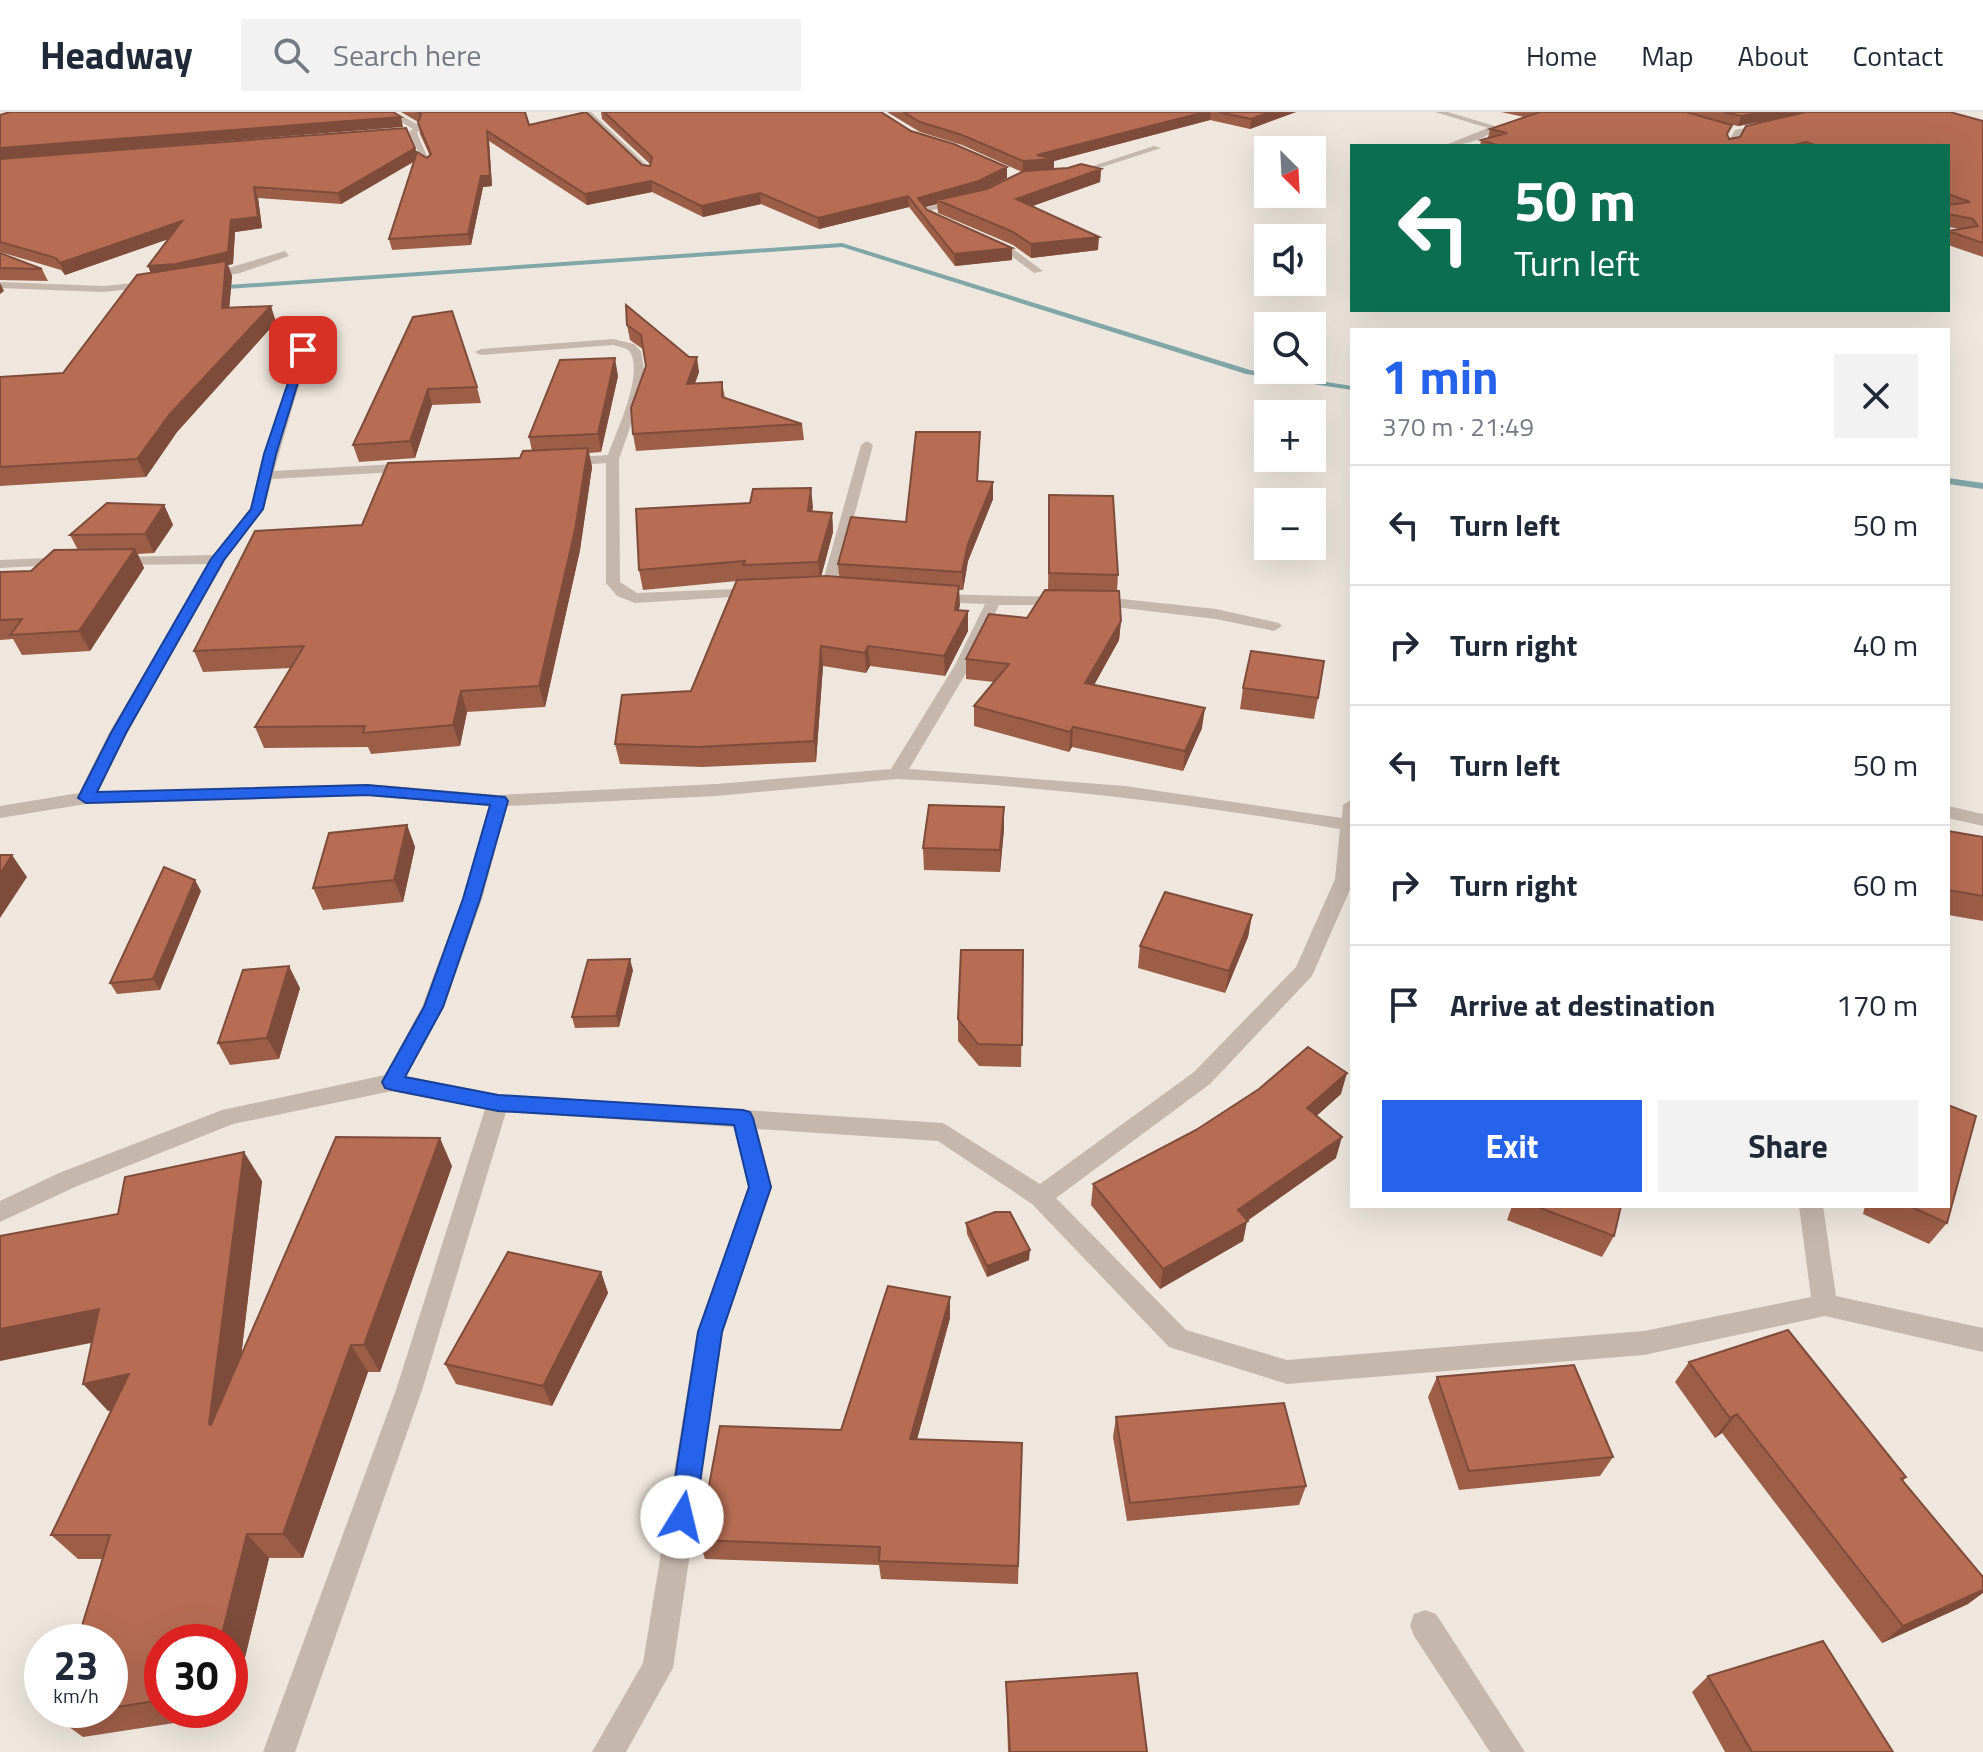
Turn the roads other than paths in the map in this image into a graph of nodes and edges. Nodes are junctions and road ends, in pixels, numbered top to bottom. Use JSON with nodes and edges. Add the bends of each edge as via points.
{"nodes":[{"id":1,"x":389,"y":112,"type":"edge"},
{"id":2,"x":586,"y":112,"type":"edge"},
{"id":3,"x":1439,"y":112,"type":"edge"},
{"id":4,"x":1826,"y":112,"type":"edge"},
{"id":5,"x":1723,"y":128,"type":"edge"},
{"id":6,"x":413,"y":132,"type":"junction"},
{"id":7,"x":1738,"y":132,"type":"junction"},
{"id":8,"x":400,"y":134,"type":"edge"},
{"id":9,"x":1453,"y":144,"type":"edge"},
{"id":10,"x":1731,"y":144,"type":"edge"},
{"id":11,"x":1157,"y":148,"type":"dead end"},
{"id":12,"x":428,"y":164,"type":"edge"},
{"id":13,"x":649,"y":172,"type":"edge"},
{"id":14,"x":1056,"y":176,"type":"edge"},
{"id":15,"x":969,"y":199,"type":"edge"},
{"id":16,"x":963,"y":231,"type":"edge"},
{"id":17,"x":974,"y":236,"type":"edge"},
{"id":18,"x":285,"y":254,"type":"dead end"},
{"id":19,"x":1038,"y":271,"type":"dead end"},
{"id":20,"x":188,"y":280,"type":"edge"},
{"id":21,"x":174,"y":282,"type":"edge"},
{"id":22,"x":0,"y":285,"type":"edge"},
{"id":23,"x":303,"y":350,"type":"dead end"},
{"id":24,"x":481,"y":352,"type":"dead end"},
{"id":25,"x":867,"y":445,"type":"dead end"},
{"id":26,"x":613,"y":459,"type":"junction"},
{"id":27,"x":556,"y":462,"type":"edge"},
{"id":28,"x":424,"y":466,"type":"edge"},
{"id":29,"x":266,"y":475,"type":"junction"},
{"id":30,"x":218,"y":559,"type":"junction"},
{"id":31,"x":0,"y":564,"type":"edge"},
{"id":32,"x":828,"y":589,"type":"edge"},
{"id":33,"x":769,"y":591,"type":"edge"},
{"id":34,"x":919,"y":596,"type":"edge"},
{"id":35,"x":994,"y":600,"type":"junction"},
{"id":36,"x":1274,"y":626,"type":"dead end"},
{"id":37,"x":897,"y":774,"type":"junction"},
{"id":38,"x":86,"y":798,"type":"junction"},
{"id":39,"x":499,"y":801,"type":"junction"},
{"id":40,"x":0,"y":812,"type":"edge"},
{"id":41,"x":1950,"y":812,"type":"edge"},
{"id":42,"x":1350,"y":815,"type":"edge"},
{"id":43,"x":1983,"y":820,"type":"edge"},
{"id":44,"x":1350,"y":826,"type":"edge"},
{"id":45,"x":392,"y":1082,"type":"junction"},
{"id":46,"x":498,"y":1103,"type":"junction"},
{"id":47,"x":743,"y":1118,"type":"junction"},
{"id":48,"x":1040,"y":1197,"type":"junction"},
{"id":49,"x":1811,"y":1208,"type":"edge"},
{"id":50,"x":0,"y":1212,"type":"edge"},
{"id":51,"x":1825,"y":1305,"type":"junction"},
{"id":52,"x":1983,"y":1340,"type":"edge"},
{"id":53,"x":1425,"y":1625,"type":"dead end"},
{"id":54,"x":279,"y":1752,"type":"edge"},
{"id":55,"x":608,"y":1752,"type":"edge"},
{"id":56,"x":1509,"y":1752,"type":"edge"}],
"edges":[{"from":1,"to":6,"type":"street","via":[[419,129]]},
{"from":2,"to":13,"type":"street"},
{"from":3,"to":9,"type":"street","via":[[1494,127]]},
{"from":4,"to":7,"type":"street"},
{"from":5,"to":7,"type":"street"},
{"from":6,"to":8,"type":"street"},
{"from":6,"to":12,"type":"street"},
{"from":7,"to":10,"type":"street"},
{"from":11,"to":14,"type":"street"},
{"from":15,"to":16,"type":"street","via":[[926,209]]},
{"from":17,"to":19,"type":"street","via":[[1009,250]]},
{"from":18,"to":20,"type":"street"},
{"from":21,"to":22,"type":"street","via":[[103,289],[55,281]]},
{"from":23,"to":29,"type":"street"},
{"from":24,"to":26,"type":"street","via":[[613,342],[630,346],[637,353],[640,382]]},
{"from":25,"to":32,"type":"street"},
{"from":26,"to":27,"type":"street"},
{"from":26,"to":33,"type":"street","via":[[613,583],[622,593],[635,598]]},
{"from":28,"to":29,"type":"street"},
{"from":29,"to":30,"type":"street","via":[[257,509]]},
{"from":30,"to":31,"type":"street"},
{"from":30,"to":38,"type":"street"},
{"from":34,"to":35,"type":"street"},
{"from":35,"to":36,"type":"street","via":[[1142,604]]},
{"from":35,"to":37,"type":"street","via":[[963,665]]},
{"from":37,"to":39,"type":"street"},
{"from":37,"to":42,"type":"street","via":[[977,777]]},
{"from":38,"to":39,"type":"street","via":[[367,790]]},
{"from":38,"to":40,"type":"street"},
{"from":39,"to":45,"type":"street","via":[[472,899],[433,1007]]},
{"from":41,"to":43,"type":"street"},
{"from":44,"to":48,"type":"street","via":[[1345,879],[1305,971],[1202,1078]]},
{"from":45,"to":46,"type":"street"},
{"from":45,"to":50,"type":"street","via":[[230,1116]]},
{"from":46,"to":47,"type":"street"},
{"from":46,"to":54,"type":"street","via":[[409,1390]]},
{"from":47,"to":48,"type":"street","via":[[943,1132]]},
{"from":47,"to":55,"type":"street","via":[[760,1187],[710,1332],[658,1668]]},
{"from":48,"to":51,"type":"street","via":[[1178,1339],[1287,1372],[1644,1343]]},
{"from":49,"to":51,"type":"street"},
{"from":51,"to":52,"type":"street"},
{"from":53,"to":56,"type":"street"}]}
